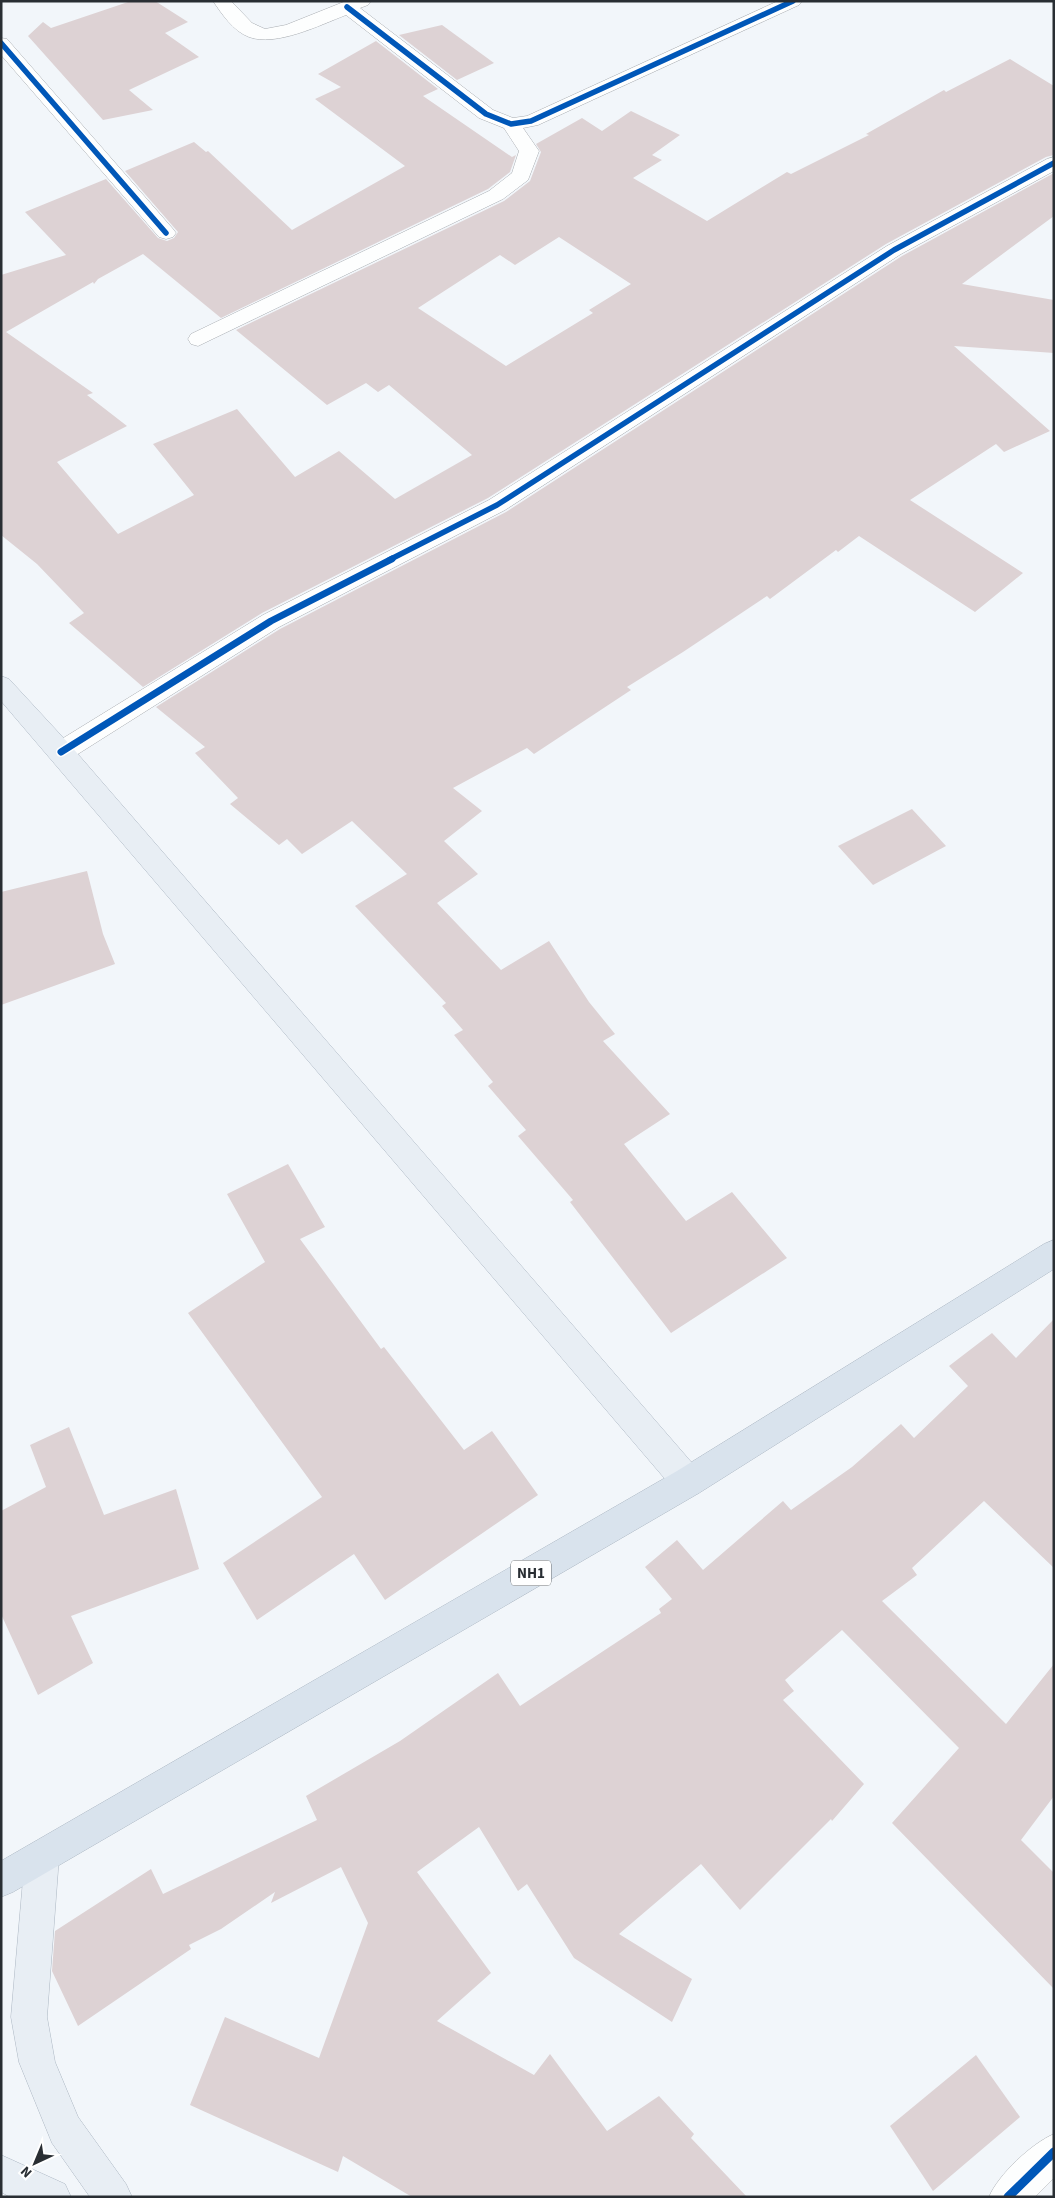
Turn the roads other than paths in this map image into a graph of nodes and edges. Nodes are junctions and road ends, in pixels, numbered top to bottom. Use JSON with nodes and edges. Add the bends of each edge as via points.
{"nodes":[{"id":1,"x":222,"y":1,"type":"edge"},
{"id":2,"x":792,"y":1,"type":"edge"},
{"id":3,"x":355,"y":4,"type":"edge"},
{"id":4,"x":1,"y":44,"type":"edge"},
{"id":5,"x":511,"y":124,"type":"junction"},
{"id":6,"x":1054,"y":163,"type":"edge"},
{"id":7,"x":166,"y":233,"type":"dead end"},
{"id":8,"x":198,"y":340,"type":"dead end"},
{"id":9,"x":1,"y":685,"type":"edge"},
{"id":10,"x":61,"y":752,"type":"junction"},
{"id":11,"x":1054,"y":1254,"type":"edge"},
{"id":12,"x":688,"y":1482,"type":"junction"},
{"id":13,"x":42,"y":1856,"type":"junction"},
{"id":14,"x":1,"y":1880,"type":"edge"},
{"id":15,"x":1054,"y":2152,"type":"edge"},
{"id":16,"x":1,"y":2172,"type":"edge"},
{"id":17,"x":52,"y":2197,"type":"edge"},
{"id":18,"x":113,"y":2197,"type":"edge"},
{"id":19,"x":1008,"y":2197,"type":"edge"}],
"edges":[{"from":1,"to":3,"type":"street","via":[[242,25],[267,35]]},
{"from":2,"to":5,"type":"street","via":[[531,121]]},
{"from":3,"to":5,"type":"street","via":[[486,114]]},
{"from":4,"to":7,"type":"street"},
{"from":5,"to":8,"type":"street","via":[[529,152],[521,176],[496,195]]},
{"from":6,"to":10,"type":"street","via":[[894,250],[496,505],[271,621]]},
{"from":9,"to":10,"type":"main road"},
{"from":10,"to":12,"type":"main road"},
{"from":11,"to":12,"type":"highway","number":"NH1"},
{"from":12,"to":13,"type":"highway","number":"NH1"},
{"from":13,"to":14,"type":"highway","number":"NH1"},
{"from":13,"to":18,"type":"main road","via":[[29,2017],[37,2062],[65,2130]]},
{"from":15,"to":19,"type":"street"},
{"from":16,"to":17,"type":"main road"}]}
